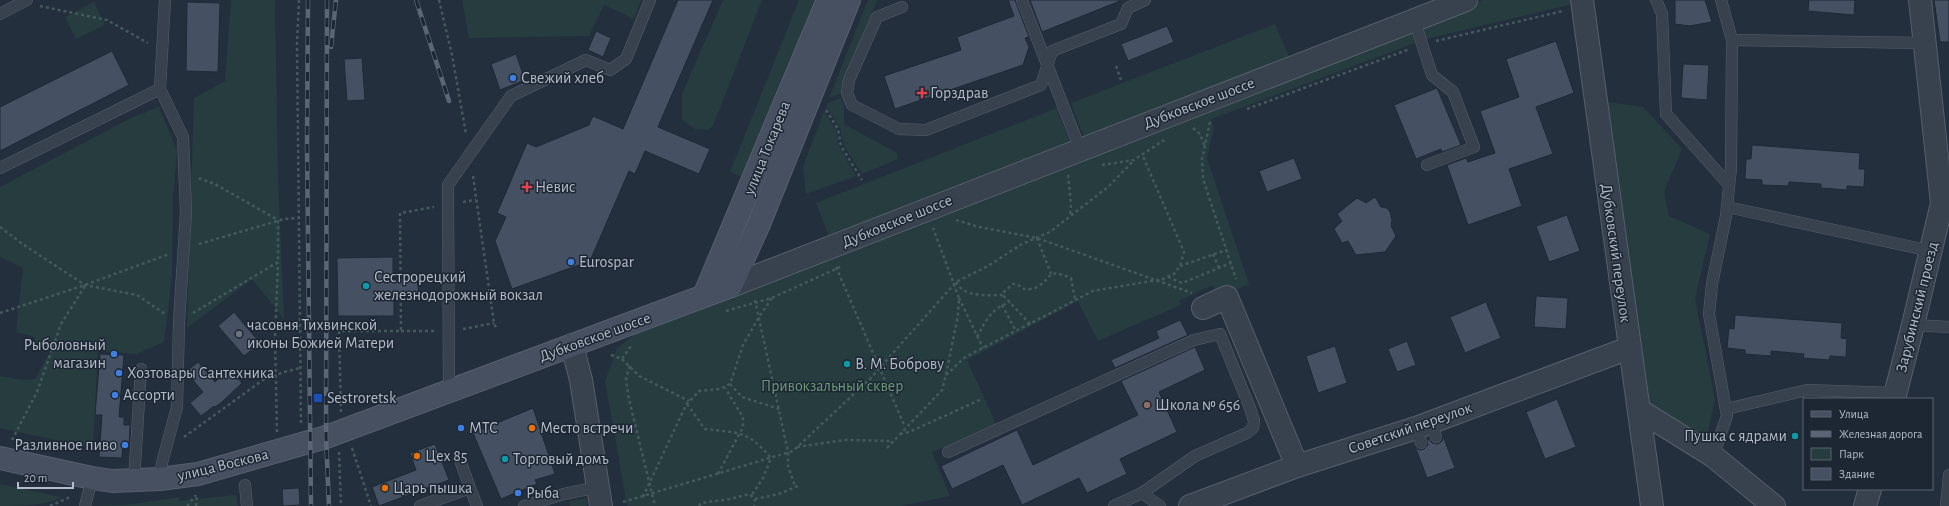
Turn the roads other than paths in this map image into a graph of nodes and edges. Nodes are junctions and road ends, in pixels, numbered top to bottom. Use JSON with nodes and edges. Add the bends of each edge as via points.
{"nodes":[{"id":1,"x":165,"y":0,"type":"edge"},
{"id":2,"x":650,"y":0,"type":"edge"},
{"id":3,"x":828,"y":0,"type":"edge"},
{"id":4,"x":849,"y":0,"type":"edge"},
{"id":5,"x":1022,"y":0,"type":"edge"},
{"id":6,"x":1146,"y":0,"type":"edge"},
{"id":7,"x":1466,"y":0,"type":"edge"},
{"id":8,"x":1656,"y":0,"type":"edge"},
{"id":9,"x":1721,"y":0,"type":"edge"},
{"id":10,"x":1920,"y":0,"type":"edge"},
{"id":11,"x":25,"y":1,"type":"edge"},
{"id":12,"x":1583,"y":3,"type":"edge"},
{"id":13,"x":902,"y":7,"type":"dead end"},
{"id":14,"x":0,"y":14,"type":"edge"},
{"id":15,"x":1414,"y":19,"type":"junction"},
{"id":16,"x":1732,"y":40,"type":"junction"},
{"id":17,"x":1924,"y":43,"type":"junction"},
{"id":18,"x":1048,"y":67,"type":"junction"},
{"id":19,"x":160,"y":90,"type":"junction"},
{"id":20,"x":1080,"y":149,"type":"junction"},
{"id":21,"x":1427,"y":165,"type":"dead end"},
{"id":22,"x":0,"y":168,"type":"edge"},
{"id":23,"x":1729,"y":185,"type":"junction"},
{"id":24,"x":1727,"y":207,"type":"junction"},
{"id":25,"x":1931,"y":251,"type":"junction"},
{"id":26,"x":731,"y":286,"type":"junction"},
{"id":27,"x":704,"y":296,"type":"junction"},
{"id":28,"x":1203,"y":308,"type":"road end"},
{"id":29,"x":1914,"y":325,"type":"junction"},
{"id":30,"x":1949,"y":327,"type":"edge"},
{"id":31,"x":572,"y":345,"type":"junction"},
{"id":32,"x":1629,"y":348,"type":"junction"},
{"id":33,"x":141,"y":369,"type":"dead end"},
{"id":34,"x":449,"y":391,"type":"junction"},
{"id":35,"x":1894,"y":396,"type":"edge"},
{"id":36,"x":1726,"y":409,"type":"junction"},
{"id":37,"x":1639,"y":410,"type":"junction"},
{"id":38,"x":333,"y":443,"type":"joint"},
{"id":39,"x":6,"y":449,"type":"edge"},
{"id":40,"x":948,"y":452,"type":"dead end"},
{"id":41,"x":1713,"y":456,"type":"junction"},
{"id":42,"x":461,"y":463,"type":"dead end"},
{"id":43,"x":1297,"y":466,"type":"junction"},
{"id":44,"x":1949,"y":475,"type":"edge"},
{"id":45,"x":92,"y":478,"type":"junction"},
{"id":46,"x":160,"y":479,"type":"junction"},
{"id":47,"x":134,"y":481,"type":"junction"},
{"id":48,"x":245,"y":485,"type":"dead end"},
{"id":49,"x":470,"y":488,"type":"junction"},
{"id":50,"x":1870,"y":490,"type":"edge"},
{"id":51,"x":1142,"y":493,"type":"junction"},
{"id":52,"x":599,"y":496,"type":"edge"},
{"id":53,"x":85,"y":506,"type":"edge"},
{"id":54,"x":247,"y":506,"type":"edge"},
{"id":55,"x":420,"y":506,"type":"edge"},
{"id":56,"x":477,"y":506,"type":"edge"},
{"id":57,"x":524,"y":506,"type":"edge"},
{"id":58,"x":1114,"y":506,"type":"edge"},
{"id":59,"x":1160,"y":506,"type":"edge"},
{"id":60,"x":1190,"y":506,"type":"edge"},
{"id":61,"x":1652,"y":506,"type":"edge"},
{"id":62,"x":1774,"y":506,"type":"edge"},
{"id":63,"x":1865,"y":506,"type":"edge"},
{"id":64,"x":1946,"y":506,"type":"edge"}],
"edges":[{"from":1,"to":19,"type":"lane"},
{"from":2,"to":34,"type":"lane","via":[[626,59],[610,70],[586,60],[511,96],[448,185]]},
{"from":3,"to":27,"type":"main road","name":"улица Токарева"},
{"from":4,"to":26,"type":"main road","name":"улица Токарева","via":[[759,224]]},
{"from":5,"to":18,"type":"lane"},
{"from":6,"to":18,"type":"lane","via":[[1128,8],[1121,24],[1052,51]]},
{"from":7,"to":15,"type":"street","name":"Дубковское шоссе"},
{"from":8,"to":23,"type":"lane","via":[[1662,14],[1666,114]]},
{"from":9,"to":16,"type":"lane"},
{"from":10,"to":17,"type":"street","name":"Зарубинский проезд"},
{"from":11,"to":14,"type":"lane"},
{"from":12,"to":32,"type":"street","name":"Дубковский переулок"},
{"from":13,"to":18,"type":"lane","via":[[877,16],[849,80],[847,93],[852,105],[899,129],[926,130],[1041,85]]},
{"from":15,"to":20,"type":"street","name":"Дубковское шоссе"},
{"from":15,"to":21,"type":"lane","via":[[1432,75],[1453,92],[1474,147]]},
{"from":16,"to":17,"type":"lane"},
{"from":16,"to":23,"type":"lane"},
{"from":17,"to":25,"type":"street","name":"Зарубинский проезд","via":[[1942,202]]},
{"from":18,"to":20,"type":"lane"},
{"from":19,"to":22,"type":"lane"},
{"from":19,"to":46,"type":"lane","via":[[183,137],[186,212],[177,407]]},
{"from":20,"to":26,"type":"street","name":"Дубковское шоссе"},
{"from":23,"to":24,"type":"lane"},
{"from":24,"to":25,"type":"lane"},
{"from":24,"to":36,"type":"lane","via":[[1712,284],[1709,314]]},
{"from":25,"to":29,"type":"street","name":"Зарубинский проезд"},
{"from":26,"to":27,"type":"main road","name":"Дубковское шоссе"},
{"from":27,"to":31,"type":"main road","name":"Дубковское шоссе"},
{"from":28,"to":43,"type":"street","via":[[1227,297]]},
{"from":29,"to":30,"type":"lane"},
{"from":29,"to":35,"type":"street","name":"Зарубинский проезд"},
{"from":31,"to":34,"type":"main road","name":"Дубковское шоссе"},
{"from":31,"to":52,"type":"street","via":[[581,380]]},
{"from":32,"to":37,"type":"street","name":"Дубковский переулок"},
{"from":32,"to":43,"type":"street","name":"Советский переулок","via":[[1426,433]]},
{"from":33,"to":47,"type":"lane"},
{"from":34,"to":38,"type":"main road","name":"Дубковское шоссе"},
{"from":35,"to":36,"type":"lane","via":[[1807,390]]},
{"from":36,"to":41,"type":"lane","via":[[1727,416]]},
{"from":37,"to":41,"type":"street"},
{"from":37,"to":61,"type":"street","name":"Дубковский переулок"},
{"from":38,"to":46,"type":"main road","name":"улица Воскова","via":[[198,474]]},
{"from":39,"to":45,"type":"main road","name":"улица Воскова"},
{"from":40,"to":51,"type":"lane","via":[[1194,340],[1220,334],[1250,408],[1254,421],[1253,428],[1195,456]]},
{"from":41,"to":62,"type":"street"},
{"from":42,"to":49,"type":"lane"},
{"from":43,"to":60,"type":"street","name":"Советский переулок"},
{"from":44,"to":64,"type":"lane"},
{"from":45,"to":47,"type":"main road","name":"улица Воскова"},
{"from":45,"to":53,"type":"lane"},
{"from":46,"to":47,"type":"main road","name":"улица Воскова"},
{"from":48,"to":54,"type":"lane"},
{"from":49,"to":55,"type":"lane"},
{"from":49,"to":56,"type":"lane"},
{"from":50,"to":63,"type":"street"},
{"from":51,"to":58,"type":"lane"},
{"from":51,"to":59,"type":"lane"},
{"from":52,"to":57,"type":"lane","via":[[564,494]]}]}
